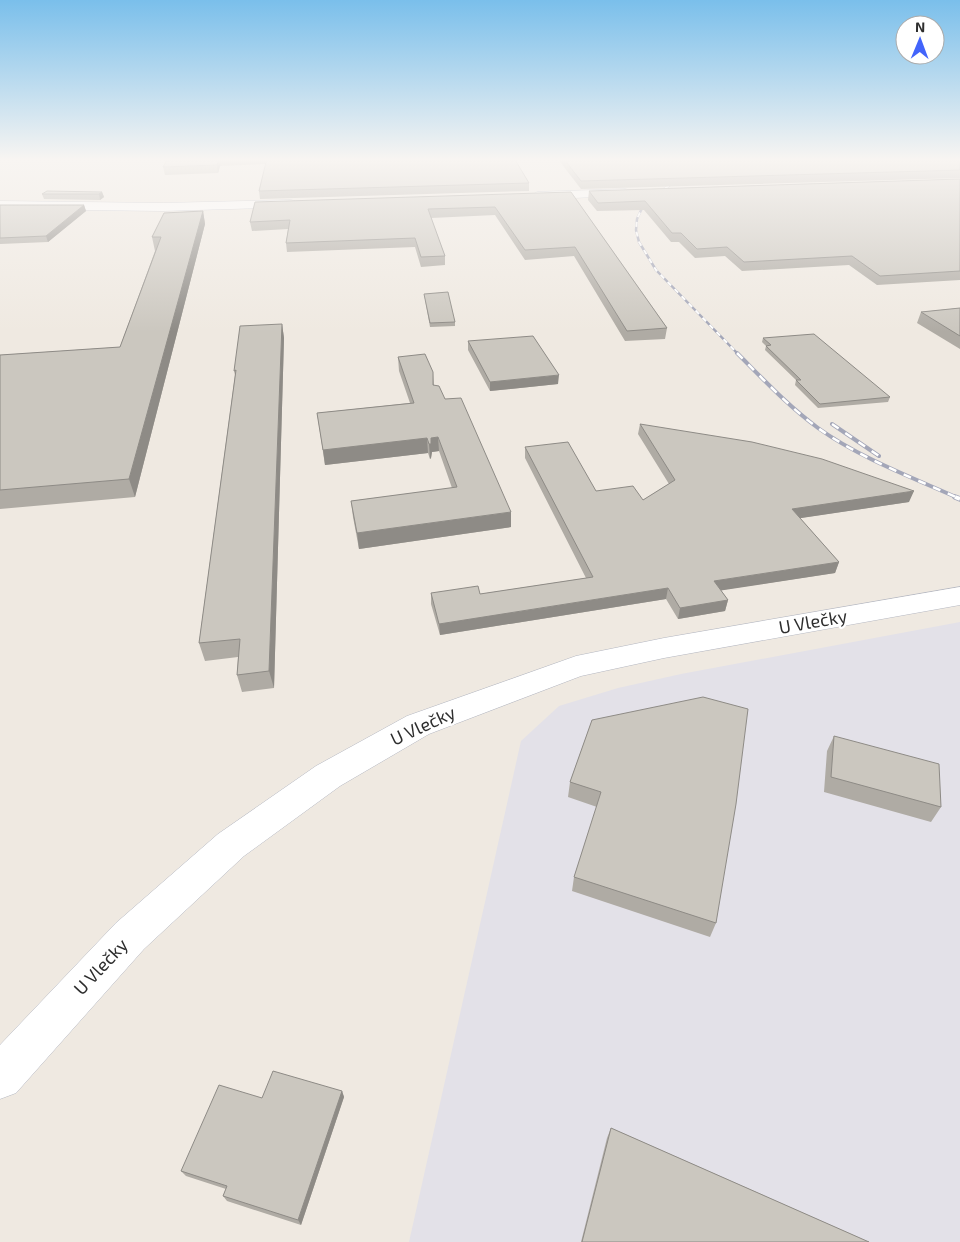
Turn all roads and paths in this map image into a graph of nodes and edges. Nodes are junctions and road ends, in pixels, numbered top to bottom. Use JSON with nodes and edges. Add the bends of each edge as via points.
{"nodes":[{"id":1,"x":960,"y":596,"type":"edge"},
{"id":2,"x":0,"y":1077,"type":"edge"}],
"edges":[{"from":1,"to":2,"type":"street","name":"U Vlečky","via":[[664,648],[576,667],[418,725],[328,776],[232,845],[130,936]]}]}
